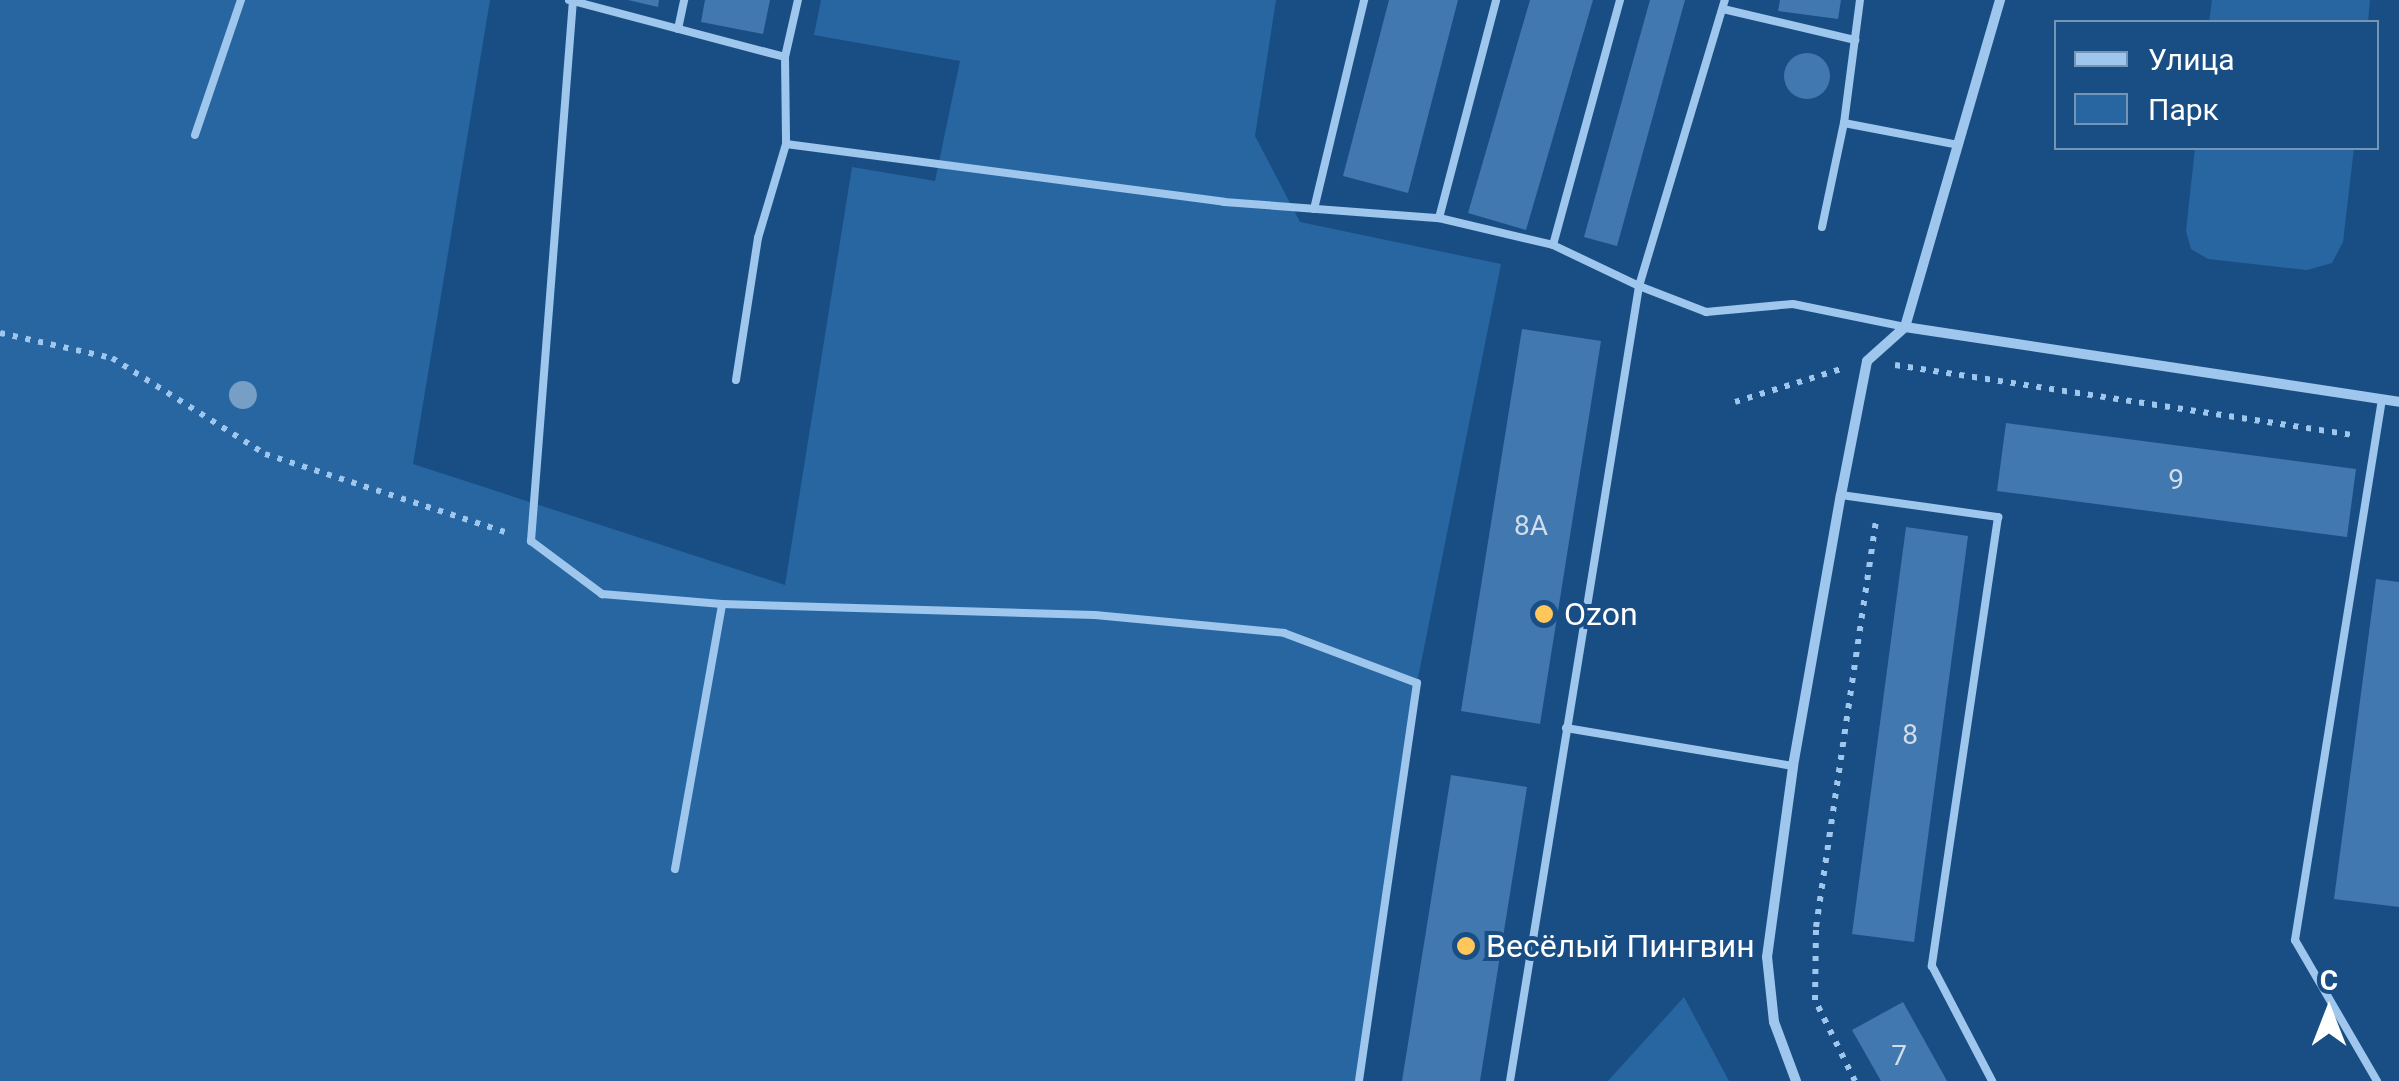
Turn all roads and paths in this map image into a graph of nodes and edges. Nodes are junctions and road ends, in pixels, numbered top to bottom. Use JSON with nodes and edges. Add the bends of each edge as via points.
{"nodes":[{"id":1,"x":241,"y":0,"type":"edge"},
{"id":2,"x":684,"y":0,"type":"edge"},
{"id":3,"x":798,"y":0,"type":"edge"},
{"id":4,"x":1364,"y":0,"type":"edge"},
{"id":5,"x":1496,"y":0,"type":"edge"},
{"id":6,"x":1620,"y":0,"type":"edge"},
{"id":7,"x":1860,"y":0,"type":"edge"},
{"id":8,"x":2000,"y":0,"type":"edge"},
{"id":9,"x":571,"y":1,"type":"edge"},
{"id":10,"x":1724,"y":4,"type":"edge"},
{"id":11,"x":678,"y":30,"type":"junction"},
{"id":12,"x":1855,"y":40,"type":"junction"},
{"id":13,"x":785,"y":58,"type":"junction"},
{"id":14,"x":1844,"y":123,"type":"junction"},
{"id":15,"x":195,"y":135,"type":"dead end"},
{"id":16,"x":786,"y":144,"type":"junction"},
{"id":17,"x":1958,"y":145,"type":"junction"},
{"id":18,"x":1314,"y":209,"type":"junction"},
{"id":19,"x":1440,"y":218,"type":"junction"},
{"id":20,"x":1822,"y":227,"type":"dead end"},
{"id":21,"x":1552,"y":244,"type":"junction"},
{"id":22,"x":1639,"y":286,"type":"junction"},
{"id":23,"x":1905,"y":327,"type":"junction"},
{"id":24,"x":0,"y":333,"type":"edge"},
{"id":25,"x":1867,"y":361,"type":"junction"},
{"id":26,"x":736,"y":380,"type":"dead end"},
{"id":27,"x":2382,"y":400,"type":"junction"},
{"id":28,"x":1735,"y":402,"type":"dead end"},
{"id":29,"x":2399,"y":402,"type":"edge"},
{"id":30,"x":2375,"y":438,"type":"junction"},
{"id":31,"x":1840,"y":495,"type":"junction"},
{"id":32,"x":1879,"y":500,"type":"junction"},
{"id":33,"x":531,"y":541,"type":"junction"},
{"id":34,"x":722,"y":604,"type":"junction"},
{"id":35,"x":1566,"y":728,"type":"junction"},
{"id":36,"x":1793,"y":766,"type":"junction"},
{"id":37,"x":675,"y":869,"type":"dead end"},
{"id":38,"x":1359,"y":1081,"type":"edge"},
{"id":39,"x":1510,"y":1081,"type":"edge"},
{"id":40,"x":1796,"y":1081,"type":"edge"},
{"id":41,"x":1855,"y":1081,"type":"edge"},
{"id":42,"x":1992,"y":1081,"type":"edge"},
{"id":43,"x":2377,"y":1081,"type":"edge"}],
"edges":[{"from":1,"to":15,"type":"lane"},
{"from":2,"to":11,"type":"lane"},
{"from":3,"to":13,"type":"lane"},
{"from":4,"to":18,"type":"lane"},
{"from":5,"to":19,"type":"lane"},
{"from":6,"to":21,"type":"lane"},
{"from":7,"to":12,"type":"lane"},
{"from":8,"to":17,"type":"street"},
{"from":9,"to":11,"type":"lane"},
{"from":9,"to":33,"type":"lane"},
{"from":10,"to":12,"type":"lane"},
{"from":10,"to":22,"type":"lane"},
{"from":11,"to":13,"type":"lane"},
{"from":12,"to":14,"type":"lane"},
{"from":13,"to":16,"type":"lane"},
{"from":14,"to":17,"type":"lane"},
{"from":14,"to":20,"type":"lane"},
{"from":16,"to":18,"type":"lane"},
{"from":16,"to":26,"type":"lane","via":[[758,238]]},
{"from":17,"to":23,"type":"street"},
{"from":18,"to":19,"type":"lane"},
{"from":19,"to":21,"type":"lane"},
{"from":21,"to":22,"type":"lane"},
{"from":22,"to":23,"type":"lane","via":[[1706,312],[1792,304]]},
{"from":22,"to":35,"type":"lane"},
{"from":23,"to":25,"type":"street"},
{"from":23,"to":27,"type":"street"},
{"from":24,"to":33,"type":"path","via":[[112,358],[264,454]]},
{"from":25,"to":28,"type":"path"},
{"from":25,"to":30,"type":"path"},
{"from":25,"to":31,"type":"street"},
{"from":27,"to":29,"type":"street"},
{"from":27,"to":30,"type":"lane"},
{"from":30,"to":43,"type":"lane","via":[[2294,940]]},
{"from":31,"to":32,"type":"lane"},
{"from":31,"to":36,"type":"street"},
{"from":32,"to":41,"type":"path","via":[[1816,927],[1815,1000]]},
{"from":32,"to":42,"type":"lane","via":[[1998,516],[1932,966]]},
{"from":33,"to":34,"type":"lane","via":[[602,594]]},
{"from":34,"to":37,"type":"lane"},
{"from":34,"to":38,"type":"lane","via":[[1077,614],[1284,632],[1417,683]]},
{"from":35,"to":36,"type":"lane"},
{"from":35,"to":39,"type":"lane"},
{"from":36,"to":40,"type":"street","via":[[1767,956],[1774,1022]]}]}
